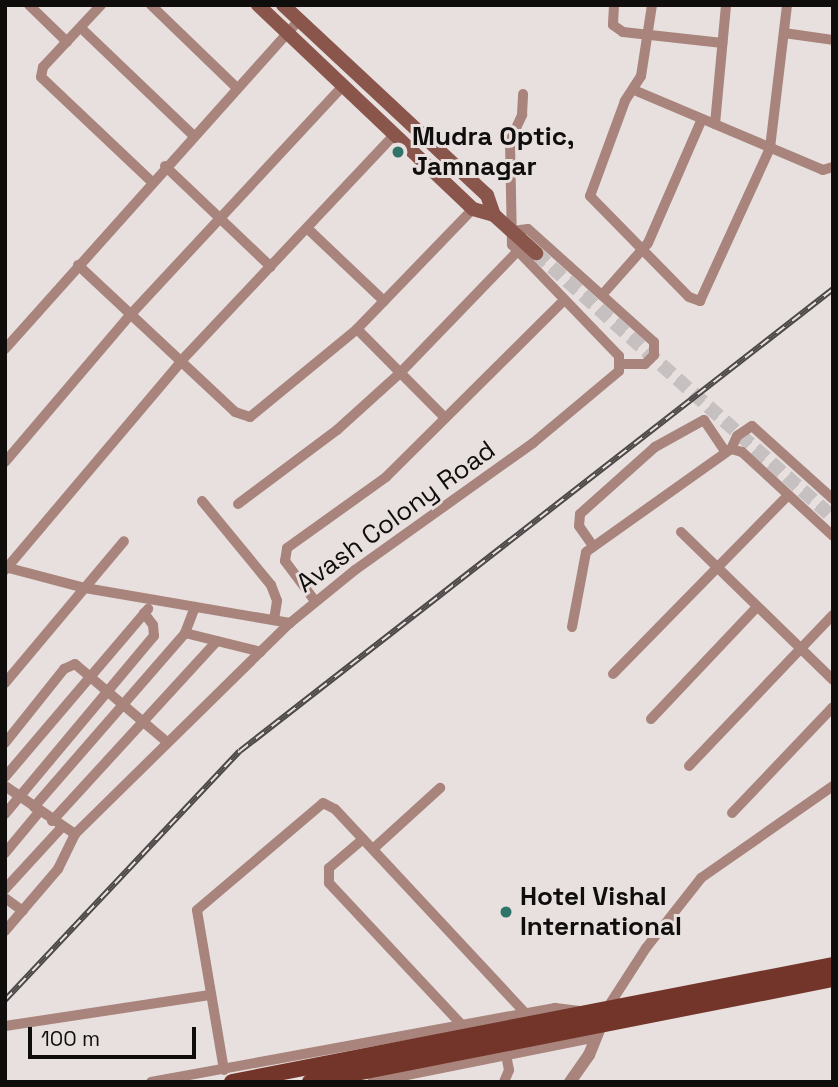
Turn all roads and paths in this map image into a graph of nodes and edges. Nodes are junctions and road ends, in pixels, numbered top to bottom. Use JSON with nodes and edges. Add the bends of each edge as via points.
{"nodes":[{"id":1,"x":29,"y":5,"type":"edge"},
{"id":2,"x":101,"y":5,"type":"edge"},
{"id":3,"x":151,"y":5,"type":"edge"},
{"id":4,"x":258,"y":5,"type":"edge"},
{"id":5,"x":283,"y":5,"type":"edge"},
{"id":6,"x":614,"y":5,"type":"edge"},
{"id":7,"x":652,"y":5,"type":"edge"},
{"id":8,"x":726,"y":5,"type":"edge"},
{"id":9,"x":788,"y":5,"type":"edge"},
{"id":10,"x":299,"y":19,"type":"junction"},
{"id":11,"x":81,"y":28,"type":"junction"},
{"id":12,"x":288,"y":32,"type":"junction"},
{"id":13,"x":785,"y":33,"type":"junction"},
{"id":14,"x":649,"y":35,"type":"junction"},
{"id":15,"x":833,"y":40,"type":"edge"},
{"id":16,"x":67,"y":42,"type":"junction"},
{"id":17,"x":722,"y":43,"type":"junction"},
{"id":18,"x":343,"y":86,"type":"junction"},
{"id":19,"x":237,"y":88,"type":"junction"},
{"id":20,"x":634,"y":90,"type":"junction"},
{"id":21,"x":523,"y":94,"type":"dead end"},
{"id":22,"x":702,"y":119,"type":"junction"},
{"id":23,"x":715,"y":124,"type":"junction"},
{"id":24,"x":394,"y":135,"type":"junction"},
{"id":25,"x":194,"y":136,"type":"junction"},
{"id":26,"x":770,"y":148,"type":"junction"},
{"id":27,"x":166,"y":166,"type":"junction"},
{"id":28,"x":833,"y":167,"type":"edge"},
{"id":29,"x":152,"y":182,"type":"junction"},
{"id":30,"x":473,"y":209,"type":"junction"},
{"id":31,"x":494,"y":215,"type":"junction"},
{"id":32,"x":220,"y":218,"type":"junction"},
{"id":33,"x":307,"y":228,"type":"junction"},
{"id":34,"x":513,"y":231,"type":"junction"},
{"id":35,"x":643,"y":250,"type":"junction"},
{"id":36,"x":517,"y":252,"type":"junction"},
{"id":37,"x":536,"y":253,"type":"tunnel mouth"},
{"id":38,"x":78,"y":265,"type":"junction"},
{"id":39,"x":271,"y":267,"type":"junction"},
{"id":40,"x":602,"y":295,"type":"junction"},
{"id":41,"x":564,"y":300,"type":"junction"},
{"id":42,"x":384,"y":301,"type":"junction"},
{"id":43,"x":132,"y":313,"type":"junction"},
{"id":44,"x":357,"y":329,"type":"junction"},
{"id":45,"x":5,"y":349,"type":"edge"},
{"id":46,"x":183,"y":359,"type":"junction"},
{"id":47,"x":622,"y":364,"type":"junction"},
{"id":48,"x":400,"y":373,"type":"junction"},
{"id":49,"x":445,"y":418,"type":"junction"},
{"id":50,"x":728,"y":450,"type":"junction"},
{"id":51,"x":5,"y":463,"type":"edge"},
{"id":52,"x":788,"y":495,"type":"junction"},
{"id":53,"x":833,"y":499,"type":"edge"},
{"id":54,"x":202,"y":501,"type":"dead end"},
{"id":55,"x":238,"y":504,"type":"dead end"},
{"id":56,"x":681,"y":532,"type":"dead end"},
{"id":57,"x":833,"y":536,"type":"edge"},
{"id":58,"x":124,"y":541,"type":"dead end"},
{"id":59,"x":593,"y":546,"type":"junction"},
{"id":60,"x":6,"y":568,"type":"edge"},
{"id":61,"x":715,"y":568,"type":"junction"},
{"id":62,"x":85,"y":588,"type":"junction"},
{"id":63,"x":155,"y":600,"type":"junction"},
{"id":64,"x":315,"y":601,"type":"junction"},
{"id":65,"x":195,"y":607,"type":"junction"},
{"id":66,"x":756,"y":608,"type":"junction"},
{"id":67,"x":144,"y":613,"type":"junction"},
{"id":68,"x":833,"y":615,"type":"edge"},
{"id":69,"x":274,"y":620,"type":"junction"},
{"id":70,"x":290,"y":623,"type":"junction"},
{"id":71,"x":572,"y":627,"type":"dead end"},
{"id":72,"x":185,"y":633,"type":"junction"},
{"id":73,"x":217,"y":641,"type":"junction"},
{"id":74,"x":800,"y":649,"type":"junction"},
{"id":75,"x":261,"y":652,"type":"junction"},
{"id":76,"x":613,"y":674,"type":"dead end"},
{"id":77,"x":92,"y":675,"type":"junction"},
{"id":78,"x":833,"y":680,"type":"edge"},
{"id":79,"x":5,"y":683,"type":"edge"},
{"id":80,"x":109,"y":690,"type":"junction"},
{"id":81,"x":125,"y":704,"type":"junction"},
{"id":82,"x":833,"y":707,"type":"edge"},
{"id":83,"x":650,"y":719,"type":"dead end"},
{"id":84,"x":144,"y":721,"type":"junction"},
{"id":85,"x":5,"y":743,"type":"edge"},
{"id":86,"x":167,"y":743,"type":"junction"},
{"id":87,"x":689,"y":766,"type":"dead end"},
{"id":88,"x":5,"y":777,"type":"edge"},
{"id":89,"x":5,"y":786,"type":"edge"},
{"id":90,"x":833,"y":786,"type":"edge"},
{"id":91,"x":440,"y":788,"type":"dead end"},
{"id":92,"x":19,"y":796,"type":"junction"},
{"id":93,"x":36,"y":809,"type":"junction"},
{"id":94,"x":732,"y":813,"type":"dead end"},
{"id":95,"x":5,"y":814,"type":"edge"},
{"id":96,"x":57,"y":825,"type":"junction"},
{"id":97,"x":75,"y":834,"type":"junction"},
{"id":98,"x":363,"y":839,"type":"junction"},
{"id":99,"x":373,"y":849,"type":"junction"},
{"id":100,"x":5,"y":853,"type":"edge"},
{"id":101,"x":5,"y":889,"type":"edge"},
{"id":102,"x":5,"y":898,"type":"edge"},
{"id":103,"x":23,"y":911,"type":"junction"},
{"id":104,"x":5,"y":931,"type":"edge"},
{"id":105,"x":833,"y":965,"type":"edge"},
{"id":106,"x":833,"y":979,"type":"edge"},
{"id":107,"x":210,"y":995,"type":"junction"},
{"id":108,"x":608,"y":1007,"type":"junction"},
{"id":109,"x":581,"y":1012,"type":"junction"},
{"id":110,"x":525,"y":1013,"type":"junction"},
{"id":111,"x":462,"y":1025,"type":"junction"},
{"id":112,"x":5,"y":1026,"type":"edge"},
{"id":113,"x":599,"y":1031,"type":"junction"},
{"id":114,"x":506,"y":1054,"type":"junction"},
{"id":115,"x":228,"y":1076,"type":"edge"},
{"id":116,"x":188,"y":1079,"type":"edge"},
{"id":117,"x":151,"y":1082,"type":"edge"},
{"id":118,"x":310,"y":1082,"type":"edge"},
{"id":119,"x":372,"y":1082,"type":"edge"},
{"id":120,"x":504,"y":1082,"type":"edge"},
{"id":121,"x":570,"y":1082,"type":"edge"}],
"edges":[{"from":1,"to":16,"type":"street"},
{"from":2,"to":11,"type":"street"},
{"from":3,"to":19,"type":"street"},
{"from":4,"to":12,"type":"main road"},
{"from":5,"to":10,"type":"main road"},
{"from":6,"to":14,"type":"street","via":[[616,29]]},
{"from":7,"to":14,"type":"street"},
{"from":8,"to":17,"type":"street"},
{"from":9,"to":13,"type":"street"},
{"from":10,"to":12,"type":"street"},
{"from":10,"to":31,"type":"main road","via":[[487,195]]},
{"from":11,"to":16,"type":"street"},
{"from":11,"to":25,"type":"street"},
{"from":12,"to":18,"type":"main road"},
{"from":12,"to":19,"type":"street"},
{"from":13,"to":15,"type":"street"},
{"from":13,"to":26,"type":"street"},
{"from":14,"to":17,"type":"street"},
{"from":14,"to":20,"type":"street","via":[[642,76]]},
{"from":16,"to":29,"type":"street","via":[[43,67],[41,77]]},
{"from":17,"to":23,"type":"street"},
{"from":18,"to":24,"type":"main road"},
{"from":18,"to":32,"type":"street"},
{"from":19,"to":25,"type":"street"},
{"from":20,"to":22,"type":"street"},
{"from":20,"to":35,"type":"street","via":[[590,196]]},
{"from":21,"to":34,"type":"street","via":[[522,115],[510,141]]},
{"from":22,"to":23,"type":"street"},
{"from":22,"to":35,"type":"street"},
{"from":23,"to":26,"type":"street"},
{"from":24,"to":30,"type":"main road"},
{"from":24,"to":33,"type":"street"},
{"from":25,"to":27,"type":"street"},
{"from":26,"to":28,"type":"street","via":[[823,170]]},
{"from":26,"to":35,"type":"street","via":[[700,301],[689,297]]},
{"from":27,"to":29,"type":"street"},
{"from":27,"to":32,"type":"street"},
{"from":29,"to":38,"type":"street"},
{"from":30,"to":31,"type":"main road"},
{"from":30,"to":42,"type":"street"},
{"from":31,"to":34,"type":"main road"},
{"from":32,"to":39,"type":"street"},
{"from":32,"to":43,"type":"street"},
{"from":33,"to":39,"type":"street"},
{"from":33,"to":42,"type":"street"},
{"from":34,"to":36,"type":"street"},
{"from":34,"to":37,"type":"main road"},
{"from":34,"to":40,"type":"street","via":[[528,229]]},
{"from":35,"to":40,"type":"street"},
{"from":36,"to":41,"type":"street"},
{"from":36,"to":48,"type":"street"},
{"from":38,"to":43,"type":"street"},
{"from":38,"to":45,"type":"street"},
{"from":39,"to":46,"type":"street"},
{"from":40,"to":47,"type":"street","via":[[656,348],[645,364]]},
{"from":41,"to":47,"type":"street"},
{"from":41,"to":49,"type":"street"},
{"from":42,"to":44,"type":"street"},
{"from":43,"to":46,"type":"street"},
{"from":43,"to":51,"type":"street"},
{"from":44,"to":46,"type":"street","via":[[250,417],[235,412]]},
{"from":44,"to":48,"type":"street"},
{"from":46,"to":60,"type":"street"},
{"from":47,"to":64,"type":"street","name":"Avash Colony Road","via":[[533,443]]},
{"from":48,"to":49,"type":"street"},
{"from":48,"to":55,"type":"street","via":[[337,430]]},
{"from":49,"to":64,"type":"street","via":[[376,485],[288,548],[285,561]]},
{"from":50,"to":52,"type":"street","via":[[742,452]]},
{"from":50,"to":53,"type":"street","via":[[737,436],[752,426]]},
{"from":50,"to":59,"type":"street"},
{"from":50,"to":59,"type":"street","via":[[704,420],[655,447],[580,514],[579,526]]},
{"from":52,"to":57,"type":"street"},
{"from":52,"to":61,"type":"street"},
{"from":54,"to":69,"type":"street","via":[[271,585],[277,601]]},
{"from":56,"to":61,"type":"street"},
{"from":58,"to":62,"type":"street"},
{"from":59,"to":71,"type":"street","via":[[583,560]]},
{"from":60,"to":62,"type":"street"},
{"from":61,"to":66,"type":"street"},
{"from":61,"to":76,"type":"street"},
{"from":62,"to":63,"type":"street"},
{"from":62,"to":79,"type":"street"},
{"from":63,"to":65,"type":"street"},
{"from":63,"to":67,"type":"street"},
{"from":64,"to":70,"type":"street","name":"Avash Colony Road"},
{"from":65,"to":69,"type":"street"},
{"from":65,"to":72,"type":"street"},
{"from":66,"to":74,"type":"street"},
{"from":66,"to":83,"type":"street"},
{"from":67,"to":77,"type":"street"},
{"from":67,"to":80,"type":"street","via":[[154,636]]},
{"from":68,"to":74,"type":"street"},
{"from":69,"to":70,"type":"street"},
{"from":70,"to":75,"type":"street","name":"Avash Colony Road"},
{"from":72,"to":73,"type":"street"},
{"from":72,"to":81,"type":"street"},
{"from":73,"to":75,"type":"street"},
{"from":73,"to":84,"type":"street"},
{"from":74,"to":78,"type":"street"},
{"from":74,"to":87,"type":"street"},
{"from":75,"to":86,"type":"street","name":"Avash Colony Road"},
{"from":77,"to":80,"type":"street"},
{"from":77,"to":85,"type":"street","via":[[75,664],[64,669]]},
{"from":77,"to":88,"type":"street"},
{"from":80,"to":81,"type":"street"},
{"from":80,"to":92,"type":"street"},
{"from":81,"to":84,"type":"street"},
{"from":81,"to":93,"type":"street"},
{"from":82,"to":94,"type":"street"},
{"from":84,"to":86,"type":"street"},
{"from":84,"to":96,"type":"street"},
{"from":86,"to":97,"type":"street","name":"Avash Colony Road"},
{"from":89,"to":92,"type":"street"},
{"from":90,"to":108,"type":"street","via":[[701,878],[646,948]]},
{"from":91,"to":99,"type":"street"},
{"from":92,"to":93,"type":"street"},
{"from":92,"to":95,"type":"street"},
{"from":93,"to":96,"type":"street"},
{"from":93,"to":100,"type":"street"},
{"from":96,"to":97,"type":"street"},
{"from":96,"to":101,"type":"street"},
{"from":97,"to":103,"type":"street","name":"Avash Colony Road","via":[[58,869]]},
{"from":98,"to":99,"type":"street"},
{"from":98,"to":107,"type":"street","via":[[335,809],[317,804],[202,904],[196,917]]},
{"from":98,"to":111,"type":"street","via":[[329,868],[329,883]]},
{"from":99,"to":110,"type":"street"},
{"from":102,"to":103,"type":"street"},
{"from":103,"to":104,"type":"street","name":"Avash Colony Road"},
{"from":105,"to":108,"type":"main road"},
{"from":106,"to":113,"type":"main road"},
{"from":107,"to":112,"type":"street"},
{"from":107,"to":115,"type":"street"},
{"from":108,"to":109,"type":"main road"},
{"from":109,"to":110,"type":"street","via":[[555,1008]]},
{"from":109,"to":115,"type":"main road"},
{"from":110,"to":111,"type":"street"},
{"from":111,"to":115,"type":"street"},
{"from":113,"to":114,"type":"street"},
{"from":113,"to":118,"type":"main road","via":[[560,1033]]},
{"from":113,"to":121,"type":"street"},
{"from":114,"to":119,"type":"street"},
{"from":114,"to":120,"type":"street","via":[[509,1070]]},
{"from":115,"to":116,"type":"street"},
{"from":116,"to":117,"type":"street"}]}
